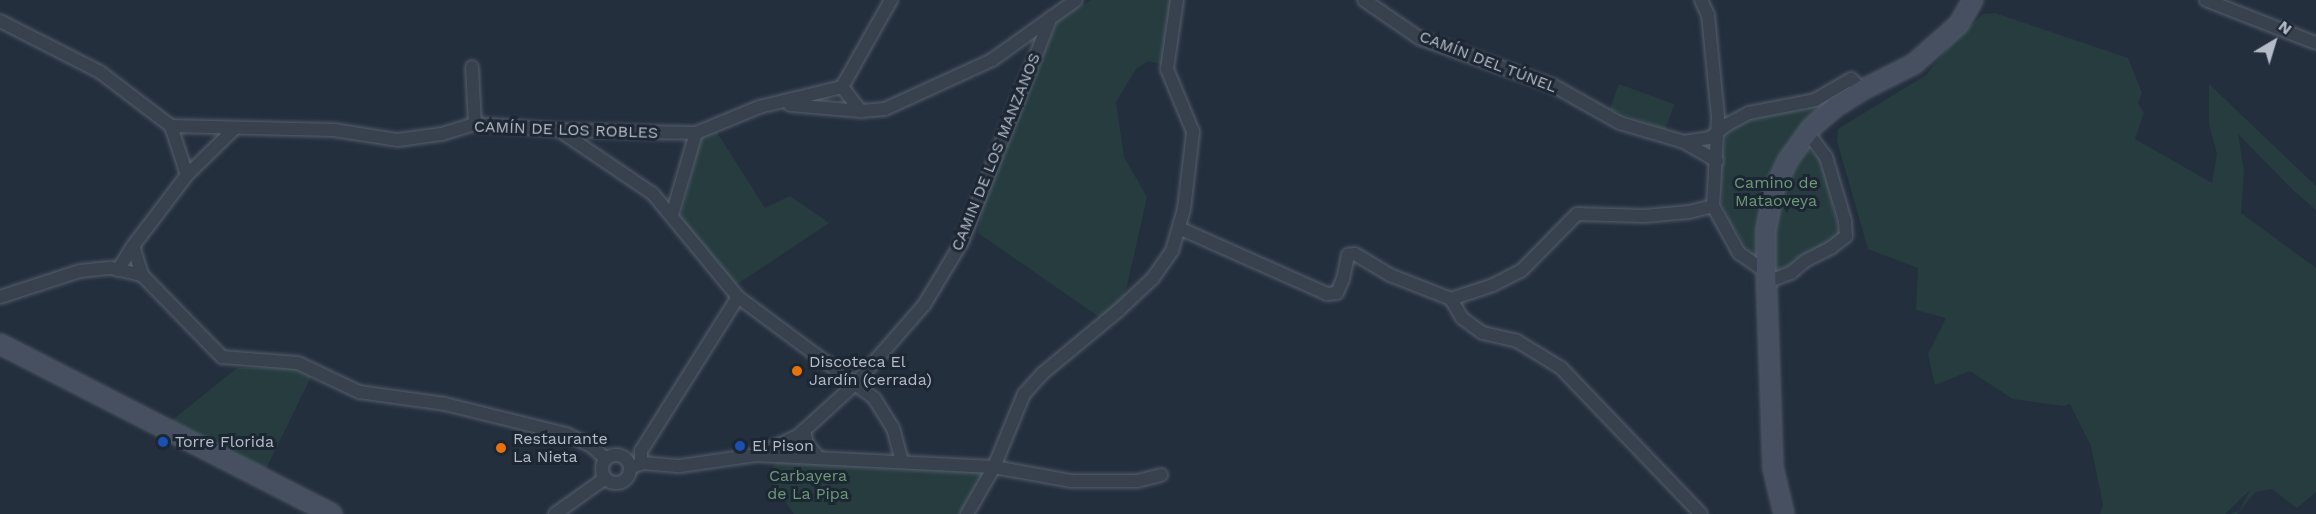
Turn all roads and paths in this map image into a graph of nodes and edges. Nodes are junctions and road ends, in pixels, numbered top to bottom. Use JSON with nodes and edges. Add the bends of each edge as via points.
{"nodes":[{"id":1,"x":891,"y":0,"type":"edge"},
{"id":2,"x":1076,"y":0,"type":"edge"},
{"id":3,"x":1177,"y":0,"type":"edge"},
{"id":4,"x":1364,"y":0,"type":"edge"},
{"id":5,"x":1701,"y":0,"type":"edge"},
{"id":6,"x":1973,"y":0,"type":"edge"},
{"id":7,"x":2206,"y":0,"type":"edge"},
{"id":8,"x":1051,"y":17,"type":"junction"},
{"id":9,"x":0,"y":21,"type":"edge"},
{"id":10,"x":2316,"y":43,"type":"edge"},
{"id":11,"x":472,"y":67,"type":"dead end"},
{"id":12,"x":842,"y":87,"type":"junction"},
{"id":13,"x":1862,"y":90,"type":"junction"},
{"id":14,"x":778,"y":104,"type":"junction"},
{"id":15,"x":861,"y":111,"type":"junction"},
{"id":16,"x":475,"y":124,"type":"junction"},
{"id":17,"x":171,"y":126,"type":"junction"},
{"id":18,"x":235,"y":128,"type":"junction"},
{"id":19,"x":559,"y":130,"type":"junction"},
{"id":20,"x":696,"y":133,"type":"junction"},
{"id":21,"x":1718,"y":133,"type":"junction"},
{"id":22,"x":1808,"y":133,"type":"junction"},
{"id":23,"x":1684,"y":142,"type":"junction"},
{"id":24,"x":1717,"y":161,"type":"junction"},
{"id":25,"x":187,"y":175,"type":"junction"},
{"id":26,"x":1713,"y":206,"type":"junction"},
{"id":27,"x":672,"y":215,"type":"junction"},
{"id":28,"x":1179,"y":228,"type":"junction"},
{"id":29,"x":133,"y":246,"type":"junction"},
{"id":30,"x":118,"y":270,"type":"junction"},
{"id":31,"x":142,"y":274,"type":"junction"},
{"id":32,"x":1767,"y":277,"type":"junction"},
{"id":33,"x":0,"y":297,"type":"edge"},
{"id":34,"x":738,"y":297,"type":"junction"},
{"id":35,"x":1451,"y":298,"type":"junction"},
{"id":36,"x":0,"y":344,"type":"edge"},
{"id":37,"x":855,"y":384,"type":"junction"},
{"id":38,"x":804,"y":430,"type":"junction"},
{"id":39,"x":756,"y":454,"type":"junction"},
{"id":40,"x":819,"y":458,"type":"junction"},
{"id":41,"x":606,"y":459,"type":"junction"},
{"id":42,"x":902,"y":462,"type":"junction"},
{"id":43,"x":635,"y":466,"type":"junction"},
{"id":44,"x":994,"y":467,"type":"junction"},
{"id":45,"x":1161,"y":475,"type":"dead end"},
{"id":46,"x":604,"y":479,"type":"junction"},
{"id":47,"x":332,"y":514,"type":"edge"},
{"id":48,"x":555,"y":514,"type":"edge"},
{"id":49,"x":967,"y":514,"type":"edge"},
{"id":50,"x":1701,"y":514,"type":"edge"},
{"id":51,"x":1784,"y":514,"type":"edge"}],
"edges":[{"from":1,"to":12,"type":"street"},
{"from":2,"to":8,"type":"street"},
{"from":3,"to":28,"type":"street","via":[[1167,69],[1193,132]]},
{"from":4,"to":23,"type":"street","name":"CAMÍN DEL TÚNEL","via":[[1419,38],[1554,86],[1620,123]]},
{"from":5,"to":21,"type":"street","via":[[1708,15]]},
{"from":6,"to":13,"type":"street","via":[[1959,24],[1914,64]]},
{"from":7,"to":10,"type":"street"},
{"from":8,"to":15,"type":"street","via":[[992,60],[885,109]]},
{"from":8,"to":37,"type":"street","name":"CAMIN DE LOS MANZANOS","via":[[962,242],[924,305]]},
{"from":9,"to":17,"type":"street","via":[[100,72]]},
{"from":11,"to":16,"type":"street"},
{"from":12,"to":14,"type":"street","name":"CAMÍN DE LOS ROBLES"},
{"from":12,"to":15,"type":"street"},
{"from":13,"to":21,"type":"street","via":[[1851,78],[1815,100],[1749,113]]},
{"from":13,"to":22,"type":"street","via":[[1835,107]]},
{"from":14,"to":15,"type":"street"},
{"from":14,"to":20,"type":"street","name":"CAMÍN DE LOS ROBLES","via":[[728,117]]},
{"from":16,"to":18,"type":"street","name":"CAMÍN DE LOS ROBLES","via":[[442,134],[398,140],[334,130]]},
{"from":16,"to":19,"type":"street","name":"CAMÍN DE LOS ROBLES"},
{"from":17,"to":18,"type":"street","name":"CAMÍN DE LOS ROBLES"},
{"from":17,"to":25,"type":"street"},
{"from":18,"to":25,"type":"street"},
{"from":19,"to":20,"type":"street","name":"CAMÍN DE LOS ROBLES"},
{"from":19,"to":27,"type":"street","via":[[653,194]]},
{"from":20,"to":27,"type":"street"},
{"from":21,"to":23,"type":"street"},
{"from":21,"to":24,"type":"street"},
{"from":22,"to":32,"type":"street","via":[[1788,160],[1774,190],[1766,230]]},
{"from":22,"to":32,"type":"street","via":[[1826,157],[1846,236],[1791,273]]},
{"from":23,"to":24,"type":"street"},
{"from":24,"to":26,"type":"street"},
{"from":25,"to":29,"type":"street"},
{"from":26,"to":32,"type":"street","via":[[1739,253]]},
{"from":26,"to":35,"type":"street","via":[[1644,216],[1577,214],[1521,271]]},
{"from":27,"to":34,"type":"street"},
{"from":28,"to":35,"type":"street","via":[[1327,294],[1336,293],[1348,255],[1355,254],[1390,275]]},
{"from":28,"to":44,"type":"street","via":[[1172,251],[1153,278],[1024,394]]},
{"from":29,"to":30,"type":"street"},
{"from":29,"to":31,"type":"street"},
{"from":30,"to":31,"type":"street"},
{"from":30,"to":33,"type":"street","via":[[80,271]]},
{"from":31,"to":41,"type":"street","via":[[222,357],[298,363],[359,392],[445,404],[566,434],[590,445]]},
{"from":32,"to":51,"type":"street","via":[[1773,468]]},
{"from":34,"to":37,"type":"street"},
{"from":34,"to":43,"type":"street"},
{"from":35,"to":50,"type":"street","via":[[1462,318],[1483,333],[1517,341],[1561,368]]},
{"from":36,"to":47,"type":"street"},
{"from":37,"to":38,"type":"street","name":"CAMIN DE LOS MANZANOS"},
{"from":37,"to":42,"type":"street","via":[[874,399],[885,415]]},
{"from":38,"to":39,"type":"street","name":"CAMIN DE LOS MANZANOS"},
{"from":38,"to":40,"type":"street","via":[[807,444]]},
{"from":39,"to":40,"type":"street"},
{"from":39,"to":43,"type":"street","via":[[680,466]]},
{"from":40,"to":42,"type":"street"},
{"from":41,"to":43,"type":"street","via":[[621,456]]},
{"from":41,"to":46,"type":"street"},
{"from":42,"to":44,"type":"street"},
{"from":43,"to":46,"type":"street","via":[[621,483]]},
{"from":44,"to":45,"type":"street","via":[[1071,481],[1137,481]]},
{"from":44,"to":49,"type":"street"},
{"from":46,"to":48,"type":"street"}]}
